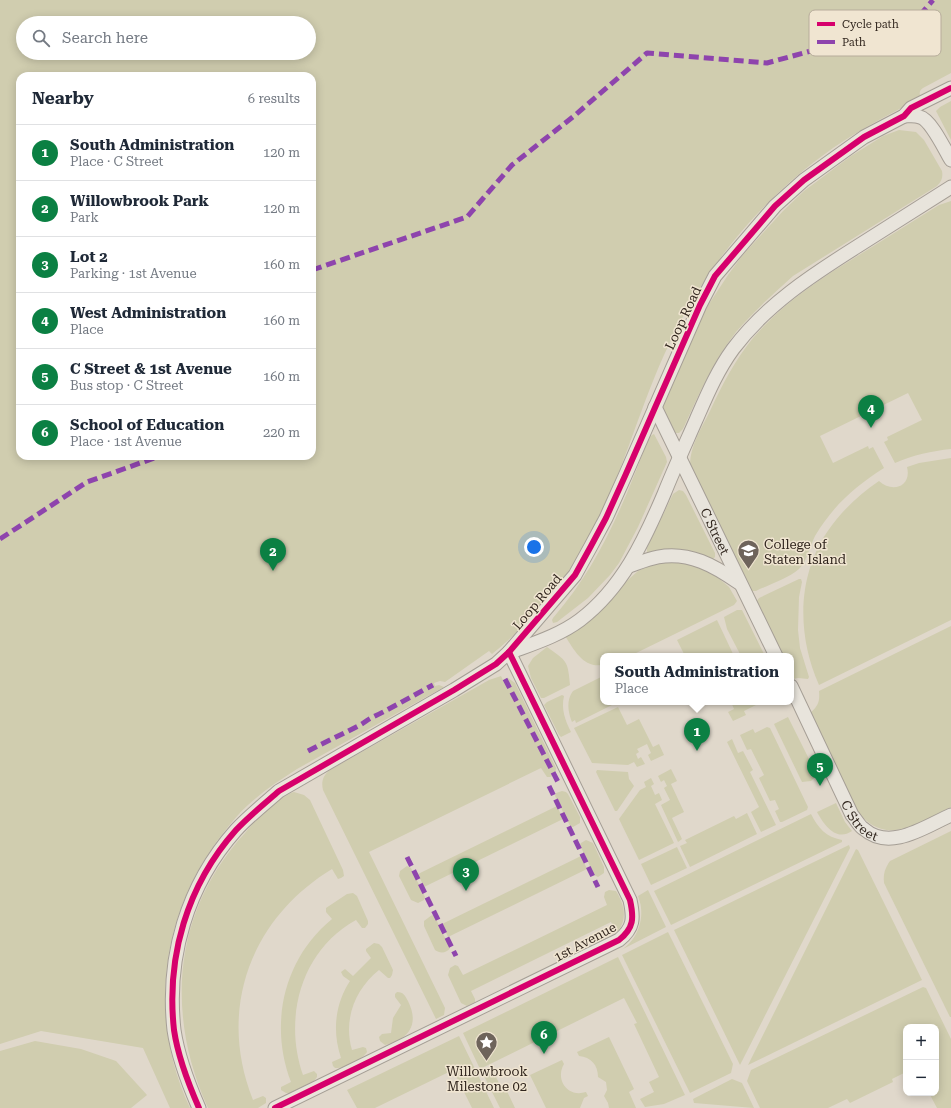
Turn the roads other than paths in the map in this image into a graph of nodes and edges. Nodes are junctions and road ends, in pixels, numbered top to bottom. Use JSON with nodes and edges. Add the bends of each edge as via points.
{"nodes":[{"id":1,"x":951,"y":88,"type":"edge"},
{"id":2,"x":904,"y":116,"type":"junction"},
{"id":3,"x":951,"y":160,"type":"edge"},
{"id":4,"x":951,"y":187,"type":"edge"},
{"id":5,"x":654,"y":407,"type":"junction"},
{"id":6,"x":680,"y":457,"type":"junction"},
{"id":7,"x":628,"y":566,"type":"junction"},
{"id":8,"x":740,"y":584,"type":"junction"},
{"id":9,"x":509,"y":652,"type":"junction"},
{"id":10,"x":774,"y":653,"type":"edge"},
{"id":11,"x":794,"y":692,"type":"edge"},
{"id":12,"x":951,"y":815,"type":"edge"},
{"id":13,"x":199,"y":1108,"type":"edge"},
{"id":14,"x":275,"y":1108,"type":"edge"}],
"edges":[{"from":1,"to":2,"type":"street","name":"Loop Road","via":[[911,108]]},
{"from":2,"to":3,"type":"street","via":[[921,117],[927,121]]},
{"from":2,"to":5,"type":"street","name":"Loop Road","via":[[864,137],[804,180],[775,206],[755,229],[715,276]]},
{"from":4,"to":6,"type":"street","name":"Loop Road","via":[[816,273],[759,318],[733,349],[714,378]]},
{"from":5,"to":6,"type":"street","name":"C Street"},
{"from":5,"to":9,"type":"street","name":"Loop Road","via":[[606,518],[575,575]]},
{"from":6,"to":7,"type":"street","name":"Loop Road","via":[[647,534]]},
{"from":6,"to":8,"type":"street","name":"C Street"},
{"from":7,"to":8,"type":"street","via":[[659,557],[692,558],[709,563]]},
{"from":7,"to":9,"type":"street","name":"Loop Road","via":[[617,584],[579,621],[549,638]]},
{"from":8,"to":10,"type":"street","name":"C Street"},
{"from":9,"to":13,"type":"street","name":"Loop Road","via":[[496,664],[454,690],[279,792],[256,810],[221,848],[206,871],[187,910],[174,974],[174,1031],[188,1083]]},
{"from":9,"to":14,"type":"street","name":"1st Avenue","via":[[630,900],[633,917],[631,927],[618,940]]},
{"from":11,"to":12,"type":"street","name":"C Street","via":[[852,815],[864,830],[889,839],[901,838]]}]}
